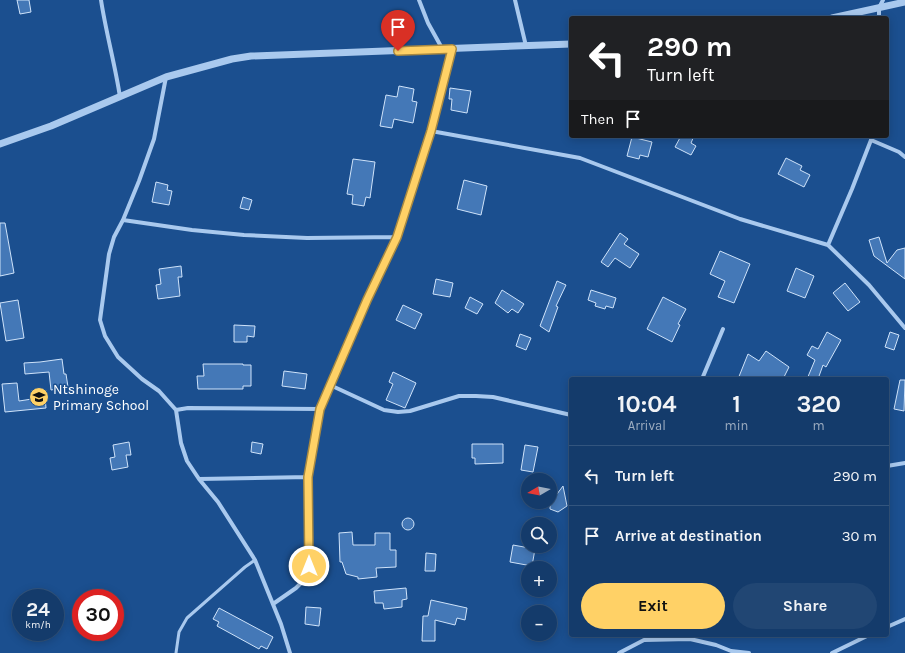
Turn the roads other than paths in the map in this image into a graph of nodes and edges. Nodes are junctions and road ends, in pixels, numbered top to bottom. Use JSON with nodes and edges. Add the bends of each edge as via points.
{"nodes":[{"id":1,"x":101,"y":0,"type":"edge"},
{"id":2,"x":419,"y":0,"type":"edge"},
{"id":3,"x":515,"y":0,"type":"edge"},
{"id":4,"x":883,"y":0,"type":"edge"},
{"id":5,"x":905,"y":2,"type":"edge"},
{"id":6,"x":879,"y":8,"type":"junction"},
{"id":7,"x":841,"y":16,"type":"edge"},
{"id":8,"x":879,"y":16,"type":"edge"},
{"id":9,"x":569,"y":44,"type":"edge"},
{"id":10,"x":527,"y":46,"type":"junction"},
{"id":11,"x":452,"y":49,"type":"junction"},
{"id":12,"x":443,"y":50,"type":"junction"},
{"id":13,"x":166,"y":77,"type":"junction"},
{"id":14,"x":120,"y":97,"type":"junction"},
{"id":15,"x":431,"y":131,"type":"junction"},
{"id":16,"x":871,"y":138,"type":"edge"},
{"id":17,"x":0,"y":144,"type":"edge"},
{"id":18,"x":905,"y":157,"type":"edge"},
{"id":19,"x":123,"y":220,"type":"junction"},
{"id":20,"x":397,"y":237,"type":"junction"},
{"id":21,"x":828,"y":245,"type":"junction"},
{"id":22,"x":905,"y":328,"type":"edge"},
{"id":23,"x":723,"y":329,"type":"dead end"},
{"id":24,"x":703,"y":377,"type":"edge"},
{"id":25,"x":330,"y":385,"type":"junction"},
{"id":26,"x":320,"y":409,"type":"junction"},
{"id":27,"x":176,"y":410,"type":"junction"},
{"id":28,"x":569,"y":415,"type":"edge"},
{"id":29,"x":905,"y":463,"type":"edge"},
{"id":30,"x":889,"y":466,"type":"edge"},
{"id":31,"x":308,"y":477,"type":"junction"},
{"id":32,"x":199,"y":479,"type":"junction"},
{"id":33,"x":255,"y":560,"type":"junction"},
{"id":34,"x":273,"y":604,"type":"junction"},
{"id":35,"x":905,"y":618,"type":"edge"},
{"id":36,"x":889,"y":626,"type":"edge"},
{"id":37,"x":865,"y":637,"type":"edge"},
{"id":38,"x":731,"y":652,"type":"edge"},
{"id":39,"x":176,"y":653,"type":"edge"},
{"id":40,"x":290,"y":653,"type":"edge"},
{"id":41,"x":619,"y":653,"type":"edge"},
{"id":42,"x":749,"y":653,"type":"edge"},
{"id":43,"x":832,"y":653,"type":"edge"}],
"edges":[{"from":1,"to":14,"type":"street"},
{"from":2,"to":12,"type":"street"},
{"from":3,"to":10,"type":"street"},
{"from":4,"to":6,"type":"street"},
{"from":5,"to":6,"type":"street"},
{"from":6,"to":7,"type":"street"},
{"from":6,"to":8,"type":"street"},
{"from":9,"to":10,"type":"street"},
{"from":10,"to":11,"type":"street"},
{"from":11,"to":12,"type":"street"},
{"from":11,"to":15,"type":"street"},
{"from":12,"to":13,"type":"street","via":[[251,56]]},
{"from":13,"to":14,"type":"street"},
{"from":13,"to":19,"type":"street","via":[[154,139]]},
{"from":14,"to":17,"type":"street"},
{"from":15,"to":20,"type":"street"},
{"from":15,"to":21,"type":"street","via":[[580,158],[740,219]]},
{"from":16,"to":18,"type":"street"},
{"from":16,"to":21,"type":"street"},
{"from":19,"to":20,"type":"street","via":[[244,235],[307,238]]},
{"from":19,"to":27,"type":"street","via":[[109,254],[100,320],[105,336],[118,357],[159,391]]},
{"from":20,"to":25,"type":"street"},
{"from":21,"to":22,"type":"street","via":[[869,285]]},
{"from":23,"to":24,"type":"street"},
{"from":25,"to":26,"type":"street"},
{"from":25,"to":28,"type":"street","via":[[384,410],[398,412],[410,411],[459,396],[476,396],[493,397]]},
{"from":26,"to":27,"type":"street"},
{"from":26,"to":31,"type":"street"},
{"from":27,"to":32,"type":"street","via":[[181,443],[187,461]]},
{"from":29,"to":30,"type":"street"},
{"from":31,"to":32,"type":"street"},
{"from":31,"to":34,"type":"street","via":[[309,566],[304,580]]},
{"from":32,"to":33,"type":"street","via":[[218,502]]},
{"from":33,"to":34,"type":"street"},
{"from":33,"to":39,"type":"lane","via":[[187,618],[179,632]]},
{"from":34,"to":40,"type":"street"},
{"from":35,"to":36,"type":"street"},
{"from":37,"to":43,"type":"street"},
{"from":38,"to":41,"type":"street","via":[[716,645],[690,639],[644,640]]},
{"from":38,"to":42,"type":"street"}]}
